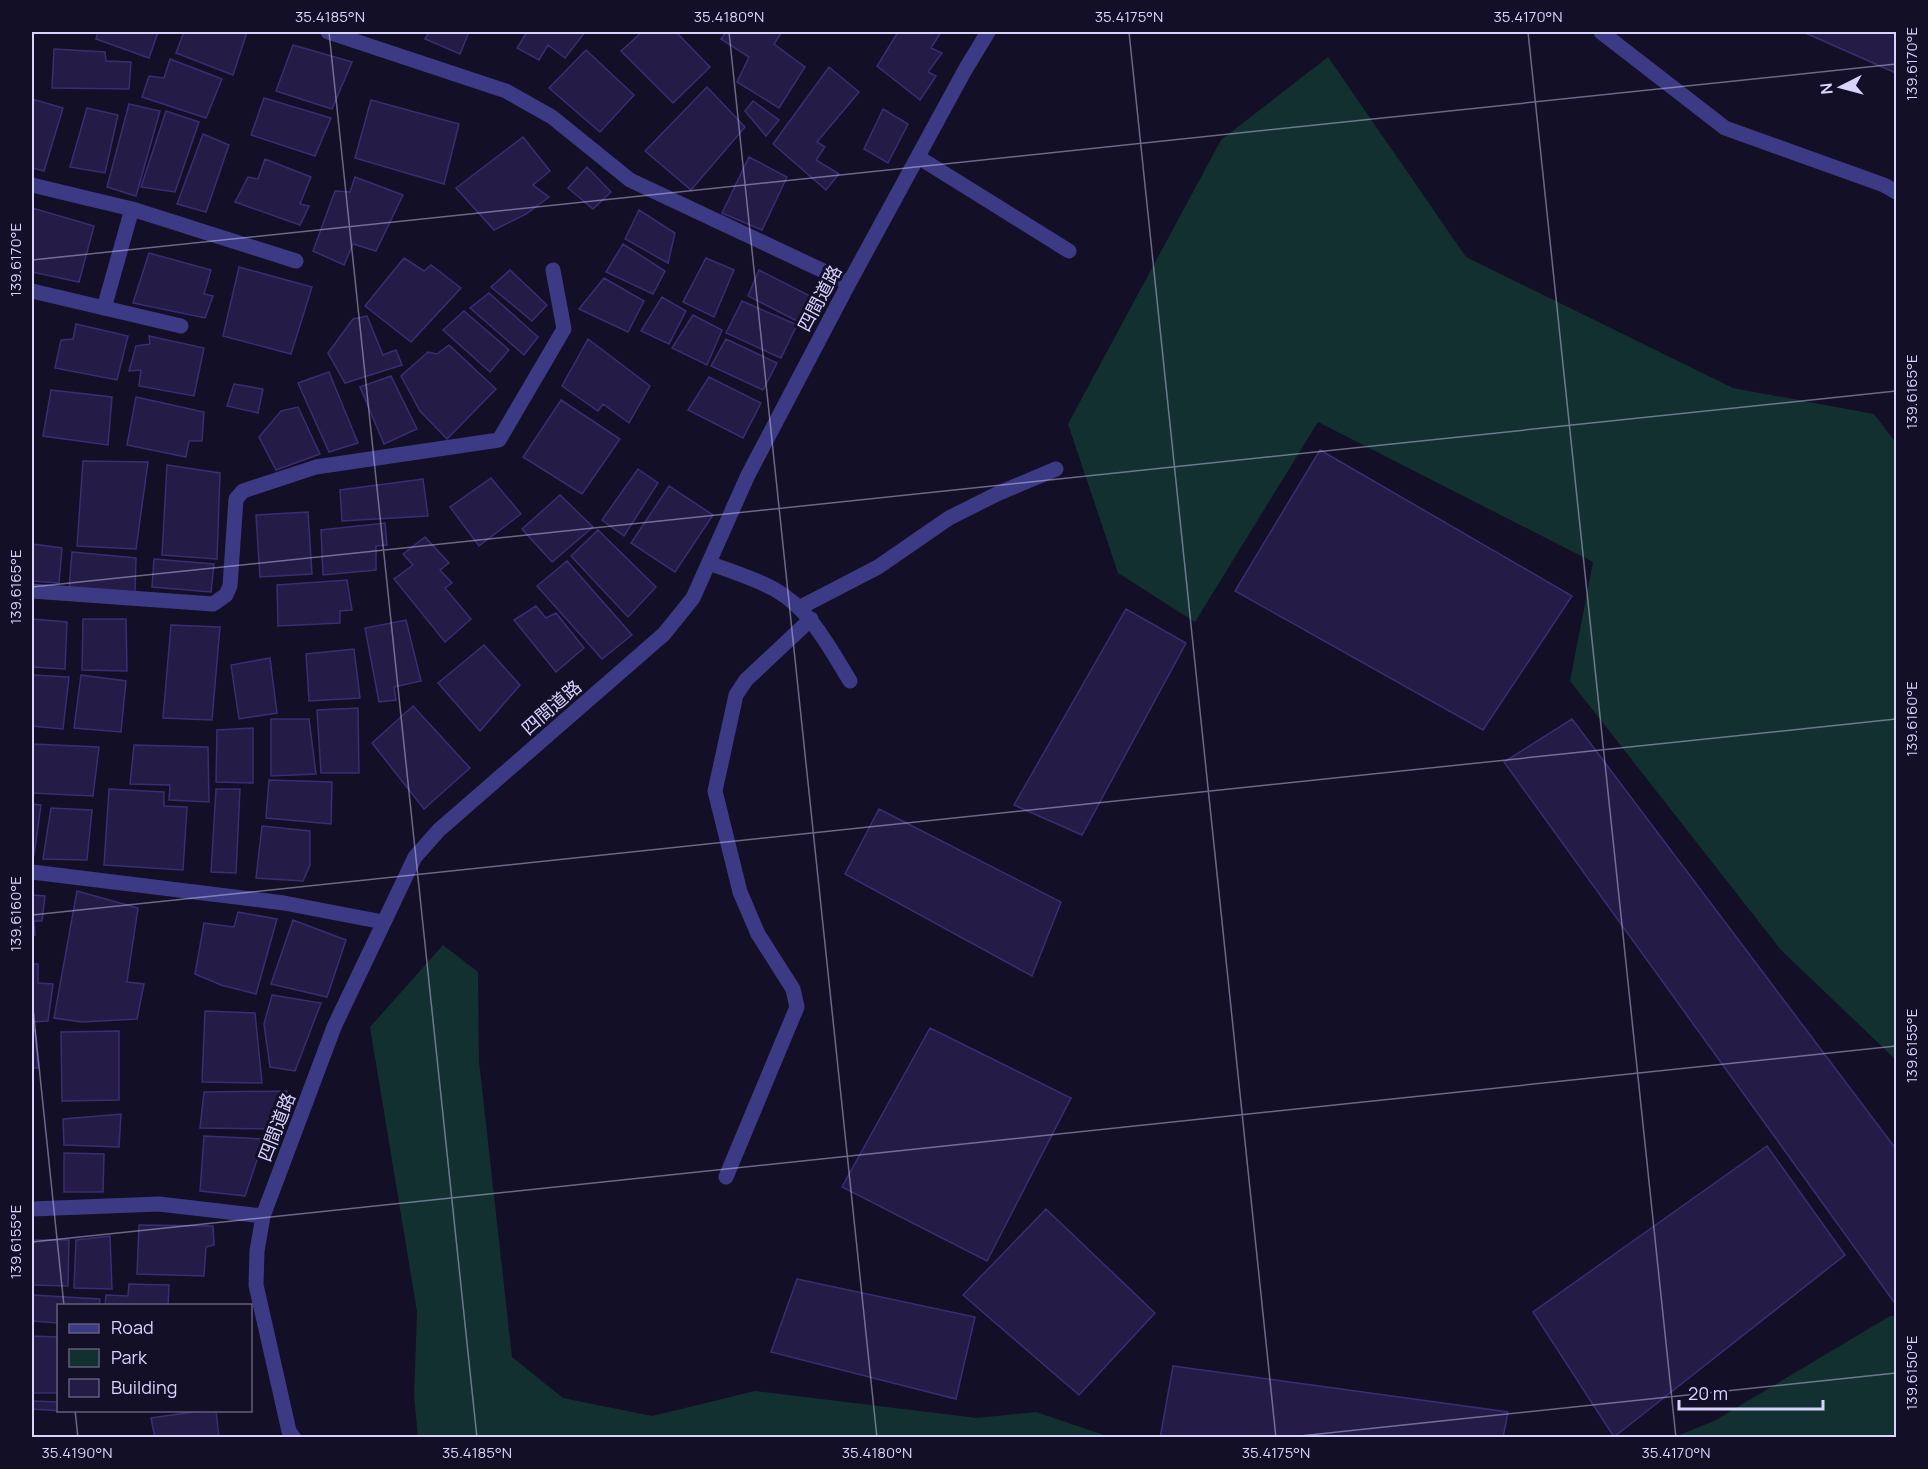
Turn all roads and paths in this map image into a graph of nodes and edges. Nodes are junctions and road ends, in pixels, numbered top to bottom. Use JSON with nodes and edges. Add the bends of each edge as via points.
{"nodes":[{"id":1,"x":328,"y":32,"type":"edge"},
{"id":2,"x":988,"y":32,"type":"edge"},
{"id":3,"x":1601,"y":32,"type":"edge"},
{"id":4,"x":918,"y":157,"type":"junction"},
{"id":5,"x":32,"y":185,"type":"edge"},
{"id":6,"x":1896,"y":192,"type":"edge"},
{"id":7,"x":132,"y":209,"type":"junction"},
{"id":8,"x":1069,"y":251,"type":"dead end"},
{"id":9,"x":296,"y":261,"type":"dead end"},
{"id":10,"x":553,"y":270,"type":"dead end"},
{"id":11,"x":849,"y":283,"type":"junction"},
{"id":12,"x":32,"y":291,"type":"edge"},
{"id":13,"x":104,"y":308,"type":"junction"},
{"id":14,"x":181,"y":326,"type":"dead end"},
{"id":15,"x":1056,"y":469,"type":"dead end"},
{"id":16,"x":709,"y":563,"type":"junction"},
{"id":17,"x":32,"y":591,"type":"edge"},
{"id":18,"x":799,"y":608,"type":"junction"},
{"id":19,"x":811,"y":619,"type":"junction"},
{"id":20,"x":850,"y":681,"type":"dead end"},
{"id":21,"x":32,"y":872,"type":"edge"},
{"id":22,"x":383,"y":922,"type":"junction"},
{"id":23,"x":726,"y":1177,"type":"dead end"},
{"id":24,"x":32,"y":1209,"type":"edge"},
{"id":25,"x":263,"y":1216,"type":"junction"},
{"id":26,"x":288,"y":1435,"type":"edge"}],
"edges":[{"from":1,"to":11,"type":"street","via":[[506,91],[552,117],[630,180]]},
{"from":2,"to":4,"type":"street","name":"四間道路"},
{"from":3,"to":6,"type":"street","via":[[1725,128]]},
{"from":4,"to":8,"type":"street"},
{"from":4,"to":11,"type":"street","name":"四間道路"},
{"from":5,"to":7,"type":"street"},
{"from":7,"to":9,"type":"street"},
{"from":7,"to":13,"type":"street"},
{"from":10,"to":17,"type":"street","via":[[564,329],[499,440],[316,467],[243,491],[236,499],[230,586],[226,595],[213,604]]},
{"from":11,"to":16,"type":"street","name":"四間道路","via":[[748,475]]},
{"from":12,"to":13,"type":"street"},
{"from":13,"to":14,"type":"street"},
{"from":15,"to":18,"type":"street","via":[[949,518],[878,567]]},
{"from":16,"to":18,"type":"street","via":[[774,589]]},
{"from":16,"to":22,"type":"street","name":"四間道路","via":[[693,598],[664,634],[439,830],[415,856]]},
{"from":18,"to":19,"type":"street"},
{"from":19,"to":20,"type":"street"},
{"from":19,"to":23,"type":"street","via":[[746,680],[736,695],[715,791],[740,892],[758,934],[793,989],[797,1007]]},
{"from":21,"to":22,"type":"street","via":[[284,903]]},
{"from":22,"to":25,"type":"street","name":"四間道路","via":[[334,1027]]},
{"from":24,"to":25,"type":"street","via":[[159,1204]]},
{"from":25,"to":26,"type":"street","name":"四間道路","via":[[256,1285]]}]}
